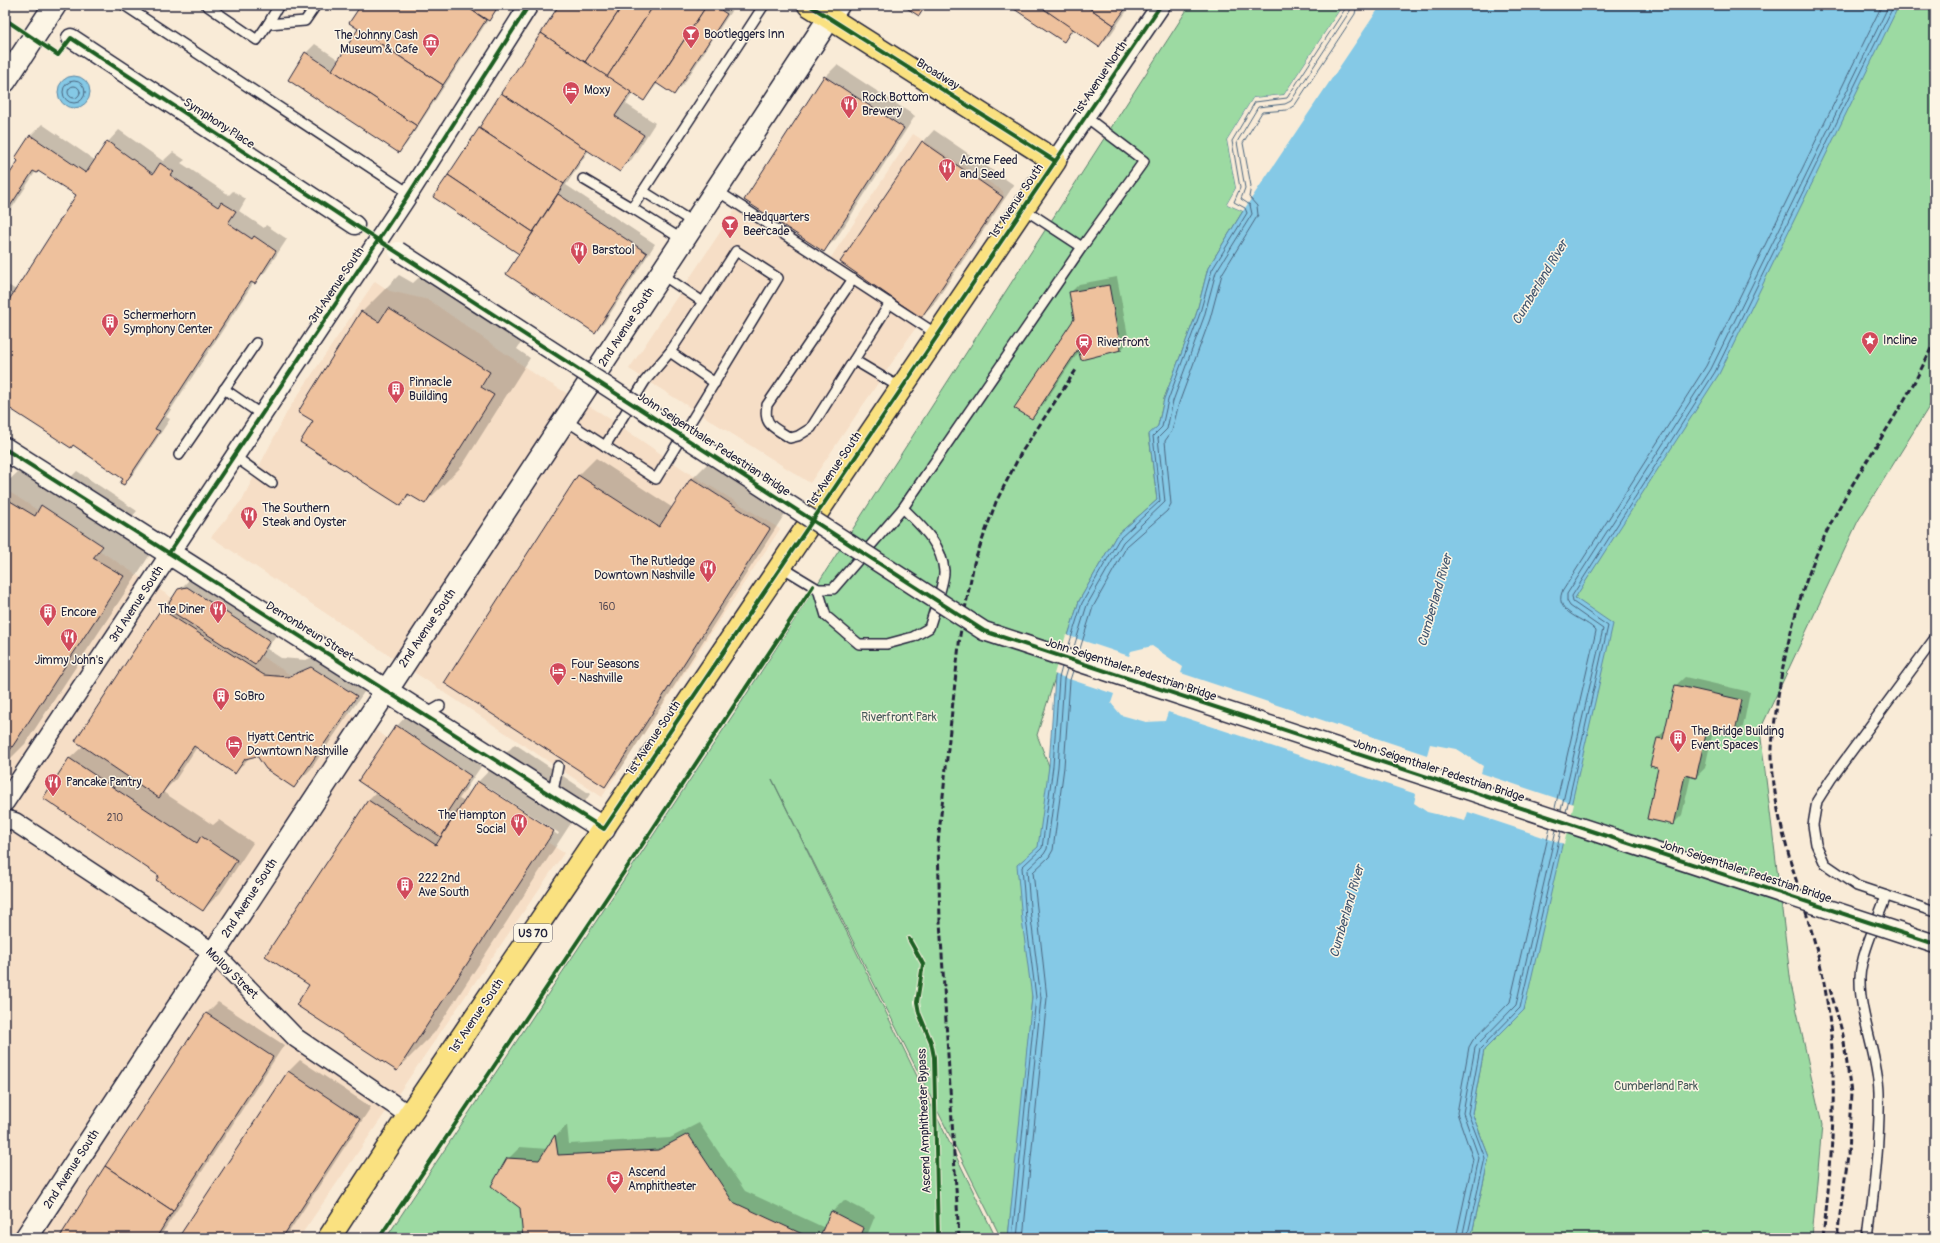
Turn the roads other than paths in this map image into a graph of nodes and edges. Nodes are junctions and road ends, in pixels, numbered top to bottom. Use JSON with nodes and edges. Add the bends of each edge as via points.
{"nodes":[{"id":1,"x":55,"y":5,"type":"edge"},
{"id":2,"x":124,"y":5,"type":"edge"},
{"id":3,"x":206,"y":5,"type":"edge"},
{"id":4,"x":279,"y":5,"type":"edge"},
{"id":5,"x":316,"y":5,"type":"edge"},
{"id":6,"x":529,"y":5,"type":"edge"},
{"id":7,"x":764,"y":5,"type":"edge"},
{"id":8,"x":809,"y":5,"type":"edge"},
{"id":9,"x":1161,"y":5,"type":"edge"},
{"id":10,"x":834,"y":11,"type":"edge"},
{"id":11,"x":268,"y":24,"type":"junction"},
{"id":12,"x":71,"y":38,"type":"dead end"},
{"id":13,"x":5,"y":81,"type":"edge"},
{"id":14,"x":1086,"y":117,"type":"junction"},
{"id":15,"x":1055,"y":161,"type":"junction"},
{"id":16,"x":583,"y":179,"type":"dead end"},
{"id":17,"x":716,"y":190,"type":"junction"},
{"id":18,"x":643,"y":191,"type":"junction"},
{"id":19,"x":409,"y":193,"type":"junction"},
{"id":20,"x":632,"y":208,"type":"junction"},
{"id":21,"x":1024,"y":209,"type":"junction"},
{"id":22,"x":355,"y":225,"type":"dead end"},
{"id":23,"x":688,"y":232,"type":"junction"},
{"id":24,"x":1082,"y":247,"type":"junction"},
{"id":25,"x":398,"y":251,"type":"dead end"},
{"id":26,"x":661,"y":274,"type":"junction"},
{"id":27,"x":853,"y":279,"type":"junction"},
{"id":28,"x":703,"y":302,"type":"junction"},
{"id":29,"x":890,"y":303,"type":"junction"},
{"id":30,"x":938,"y":335,"type":"junction"},
{"id":31,"x":256,"y":343,"type":"dead end"},
{"id":32,"x":670,"y":352,"type":"junction"},
{"id":33,"x":854,"y":360,"type":"junction"},
{"id":34,"x":715,"y":383,"type":"junction"},
{"id":35,"x":902,"y":388,"type":"junction"},
{"id":36,"x":224,"y":389,"type":"junction"},
{"id":37,"x":262,"y":415,"type":"junction"},
{"id":38,"x":565,"y":420,"type":"junction"},
{"id":39,"x":605,"y":446,"type":"junction"},
{"id":40,"x":5,"y":449,"type":"edge"},
{"id":41,"x":179,"y":455,"type":"dead end"},
{"id":42,"x":234,"y":456,"type":"junction"},
{"id":43,"x":272,"y":483,"type":"dead end"},
{"id":44,"x":903,"y":508,"type":"junction"},
{"id":45,"x":169,"y":553,"type":"junction"},
{"id":46,"x":780,"y":566,"type":"junction"},
{"id":47,"x":818,"y":589,"type":"junction"},
{"id":48,"x":1935,"y":638,"type":"edge"},
{"id":49,"x":386,"y":690,"type":"junction"},
{"id":50,"x":558,"y":766,"type":"dead end"},
{"id":51,"x":552,"y":796,"type":"junction"},
{"id":52,"x":5,"y":802,"type":"edge"},
{"id":53,"x":5,"y":819,"type":"edge"},
{"id":54,"x":604,"y":829,"type":"junction"},
{"id":55,"x":1886,"y":896,"type":"junction"},
{"id":56,"x":1935,"y":912,"type":"edge"},
{"id":57,"x":1935,"y":944,"type":"edge"},
{"id":58,"x":214,"y":953,"type":"junction"},
{"id":59,"x":409,"y":1114,"type":"junction"},
{"id":60,"x":26,"y":1238,"type":"edge"},
{"id":61,"x":330,"y":1238,"type":"edge"},
{"id":62,"x":1868,"y":1238,"type":"edge"}],
"edges":[{"from":1,"to":13,"type":"street"},
{"from":2,"to":19,"type":"lane"},
{"from":3,"to":11,"type":"lane","via":[[257,40]]},
{"from":4,"to":11,"type":"lane"},
{"from":5,"to":11,"type":"lane","via":[[305,21]]},
{"from":6,"to":19,"type":"street","name":"3rd Avenue South"},
{"from":7,"to":18,"type":"lane"},
{"from":8,"to":10,"type":"main road","name":"Broadway"},
{"from":9,"to":14,"type":"street","name":"1st Avenue North"},
{"from":10,"to":15,"type":"main road","name":"Broadway"},
{"from":10,"to":17,"type":"street","name":"2nd Avenue South"},
{"from":12,"to":22,"type":"street","name":"Symphony Place"},
{"from":14,"to":15,"type":"street","name":"1st Avenue North"},
{"from":14,"to":24,"type":"lane","via":[[1144,161]]},
{"from":15,"to":21,"type":"main road","name":"1st Avenue South","number":"US 70"},
{"from":16,"to":20,"type":"lane"},
{"from":17,"to":23,"type":"street","name":"2nd Avenue South"},
{"from":17,"to":27,"type":"lane"},
{"from":18,"to":20,"type":"lane"},
{"from":18,"to":23,"type":"lane"},
{"from":19,"to":37,"type":"street","name":"3rd Avenue South"},
{"from":20,"to":23,"type":"lane"},
{"from":21,"to":24,"type":"lane"},
{"from":21,"to":30,"type":"main road","name":"1st Avenue South","number":"US 70"},
{"from":23,"to":26,"type":"street","name":"2nd Avenue South"},
{"from":24,"to":44,"type":"lane"},
{"from":25,"to":57,"type":"street","name":"John Seigenthaler Pedestrian Bridge","bridge":true,"via":[[984,631]]},
{"from":26,"to":28,"type":"lane"},
{"from":26,"to":38,"type":"street","name":"2nd Avenue South"},
{"from":27,"to":29,"type":"lane"},
{"from":27,"to":33,"type":"lane","via":[[767,405],[765,416],[768,423],[790,438],[811,428]]},
{"from":28,"to":32,"type":"lane"},
{"from":28,"to":34,"type":"lane","via":[[736,251],[778,278]]},
{"from":29,"to":30,"type":"lane"},
{"from":29,"to":33,"type":"lane"},
{"from":30,"to":35,"type":"main road","name":"1st Avenue South","number":"US 70"},
{"from":31,"to":36,"type":"lane"},
{"from":32,"to":34,"type":"lane"},
{"from":32,"to":39,"type":"lane","via":[[646,381]]},
{"from":33,"to":35,"type":"lane"},
{"from":34,"to":39,"type":"lane","via":[[656,479]]},
{"from":35,"to":46,"type":"main road","name":"1st Avenue South","number":"US 70"},
{"from":36,"to":37,"type":"lane"},
{"from":36,"to":41,"type":"lane"},
{"from":37,"to":42,"type":"street","name":"3rd Avenue South"},
{"from":38,"to":39,"type":"lane"},
{"from":38,"to":49,"type":"street","name":"2nd Avenue South"},
{"from":40,"to":45,"type":"street","name":"Demonbreun Street"},
{"from":42,"to":43,"type":"lane"},
{"from":42,"to":45,"type":"street","name":"3rd Avenue South"},
{"from":44,"to":47,"type":"lane","via":[[833,589]]},
{"from":44,"to":47,"type":"lane","via":[[928,533],[940,552],[945,573],[929,628],[913,637],[887,644],[859,644],[826,616]]},
{"from":45,"to":49,"type":"street","name":"Demonbreun Street"},
{"from":45,"to":52,"type":"street","name":"3rd Avenue South"},
{"from":46,"to":47,"type":"lane"},
{"from":46,"to":54,"type":"main road","name":"1st Avenue South","number":"US 70"},
{"from":48,"to":55,"type":"lane","via":[[1817,801],[1813,825],[1816,844],[1825,864],[1857,886]]},
{"from":49,"to":51,"type":"street","name":"Demonbreun Street","via":[[432,711]]},
{"from":49,"to":58,"type":"street","name":"2nd Avenue South"},
{"from":50,"to":51,"type":"lane"},
{"from":51,"to":54,"type":"street","name":"Demonbreun Street"},
{"from":53,"to":58,"type":"street","name":"Molloy Street","via":[[15,822]]},
{"from":54,"to":59,"type":"main road","name":"1st Avenue South","number":"US 70"},
{"from":55,"to":56,"type":"lane"},
{"from":55,"to":62,"type":"lane","via":[[1860,975],[1863,1007],[1873,1049],[1879,1093],[1876,1162]]},
{"from":58,"to":59,"type":"street","name":"Molloy Street","via":[[296,1038]]},
{"from":58,"to":60,"type":"street","name":"2nd Avenue South"},
{"from":59,"to":61,"type":"main road","name":"1st Avenue South","number":"US 70"}]}
